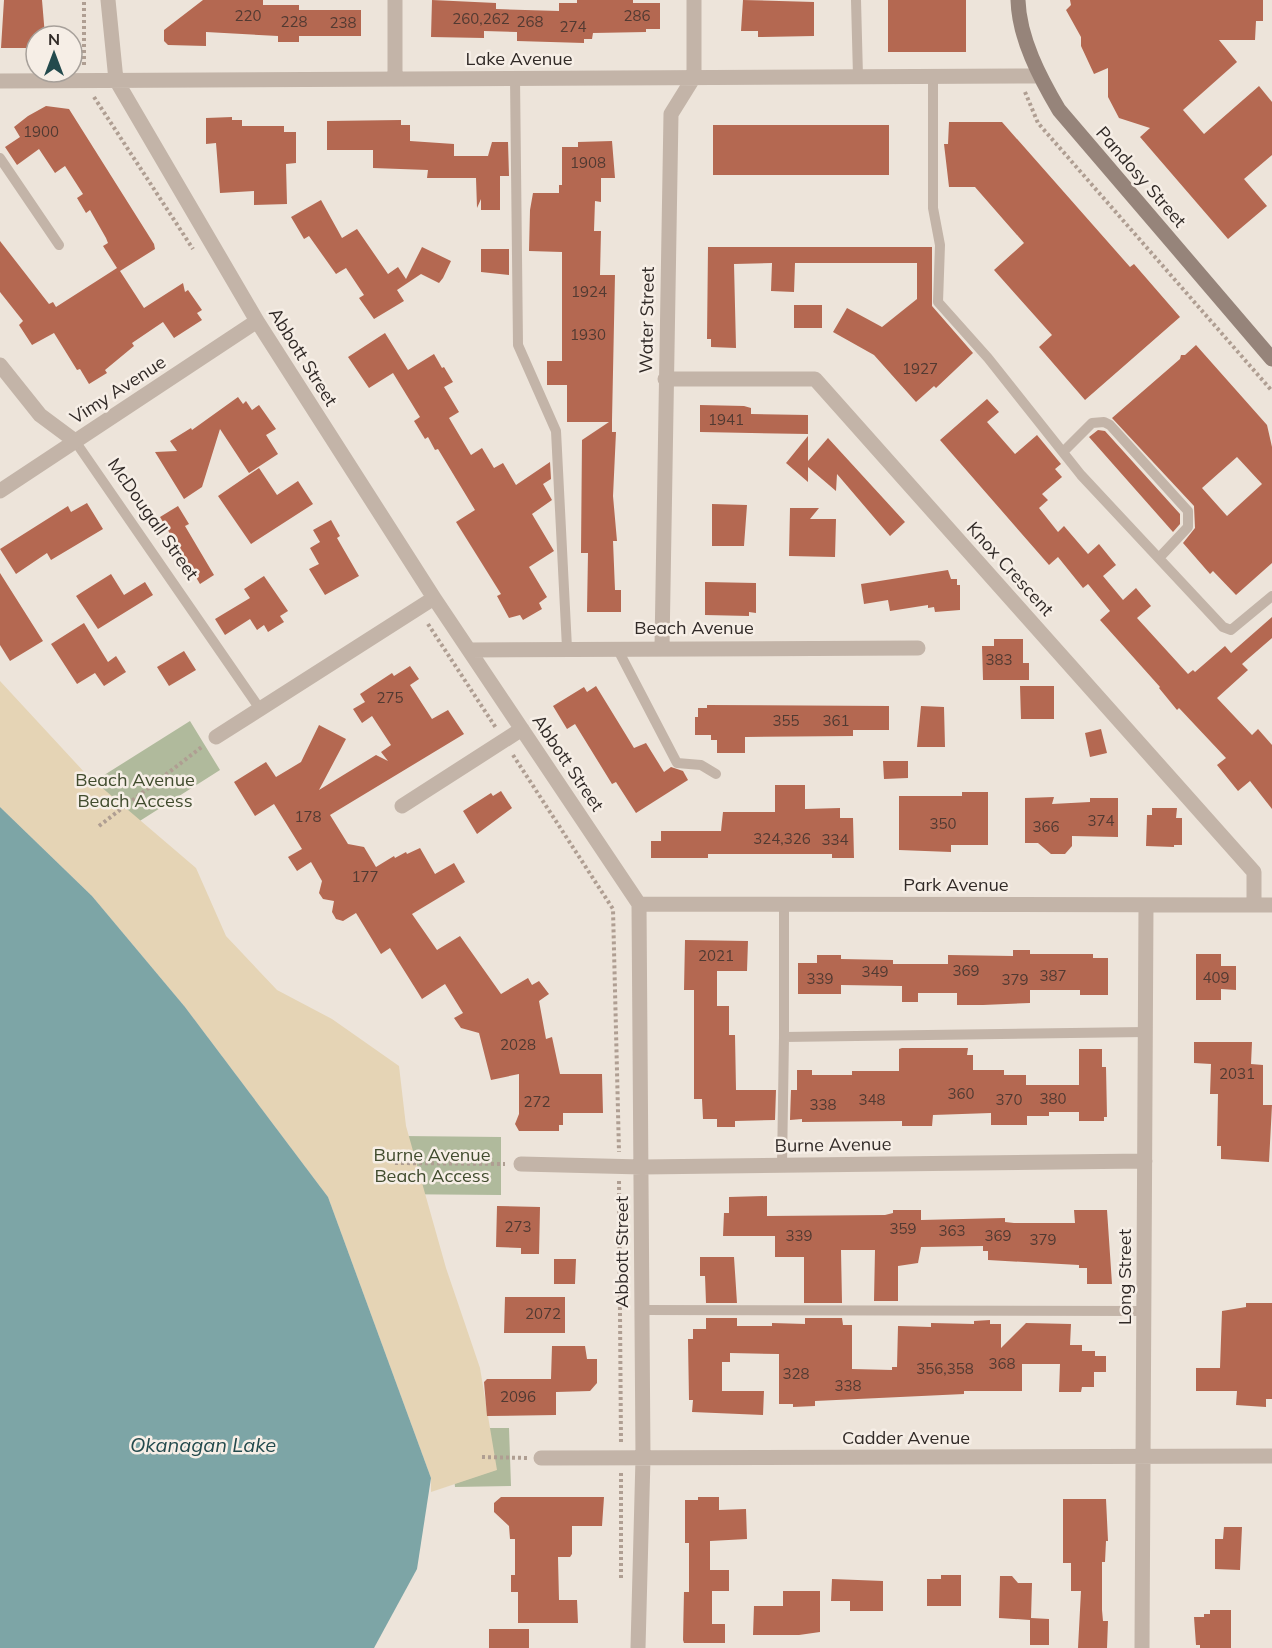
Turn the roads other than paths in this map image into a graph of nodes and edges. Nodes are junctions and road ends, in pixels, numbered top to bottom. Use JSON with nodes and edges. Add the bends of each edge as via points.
{"nodes":[{"id":1,"x":108,"y":0,"type":"edge"},
{"id":2,"x":394,"y":0,"type":"edge"},
{"id":3,"x":694,"y":0,"type":"edge"},
{"id":4,"x":856,"y":0,"type":"edge"},
{"id":5,"x":1018,"y":0,"type":"edge"},
{"id":6,"x":858,"y":76,"type":"junction"},
{"id":7,"x":933,"y":76,"type":"junction"},
{"id":8,"x":1039,"y":76,"type":"junction"},
{"id":9,"x":694,"y":77,"type":"junction"},
{"id":10,"x":515,"y":78,"type":"junction"},
{"id":11,"x":394,"y":79,"type":"junction"},
{"id":12,"x":116,"y":80,"type":"junction"},
{"id":13,"x":0,"y":81,"type":"edge"},
{"id":14,"x":0,"y":158,"type":"edge"},
{"id":15,"x":59,"y":245,"type":"dead end"},
{"id":16,"x":258,"y":321,"type":"junction"},
{"id":17,"x":1272,"y":359,"type":"edge"},
{"id":18,"x":0,"y":365,"type":"edge"},
{"id":19,"x":665,"y":380,"type":"junction"},
{"id":20,"x":75,"y":441,"type":"junction"},
{"id":21,"x":1063,"y":452,"type":"junction"},
{"id":22,"x":0,"y":491,"type":"edge"},
{"id":23,"x":1159,"y":558,"type":"junction"},
{"id":24,"x":1272,"y":596,"type":"edge"},
{"id":25,"x":434,"y":598,"type":"junction"},
{"id":26,"x":662,"y":647,"type":"junction"},
{"id":27,"x":567,"y":648,"type":"junction"},
{"id":28,"x":617,"y":648,"type":"junction"},
{"id":29,"x":918,"y":648,"type":"dead end"},
{"id":30,"x":469,"y":650,"type":"junction"},
{"id":31,"x":260,"y":709,"type":"junction"},
{"id":32,"x":522,"y":729,"type":"junction"},
{"id":33,"x":216,"y":736,"type":"road end"},
{"id":34,"x":716,"y":774,"type":"dead end"},
{"id":35,"x":402,"y":806,"type":"dead end"},
{"id":36,"x":639,"y":904,"type":"junction"},
{"id":37,"x":784,"y":905,"type":"junction"},
{"id":38,"x":1146,"y":905,"type":"junction"},
{"id":39,"x":1254,"y":905,"type":"junction"},
{"id":40,"x":1272,"y":905,"type":"edge"},
{"id":41,"x":1145,"y":1032,"type":"junction"},
{"id":42,"x":784,"y":1037,"type":"junction"},
{"id":43,"x":1145,"y":1161,"type":"junction"},
{"id":44,"x":521,"y":1164,"type":"road end"},
{"id":45,"x":782,"y":1166,"type":"junction"},
{"id":46,"x":642,"y":1167,"type":"junction"},
{"id":47,"x":642,"y":1310,"type":"junction"},
{"id":48,"x":1144,"y":1311,"type":"junction"},
{"id":49,"x":1144,"y":1456,"type":"junction"},
{"id":50,"x":1272,"y":1456,"type":"edge"},
{"id":51,"x":541,"y":1458,"type":"road end"},
{"id":52,"x":643,"y":1458,"type":"junction"},
{"id":53,"x":638,"y":1648,"type":"edge"},
{"id":54,"x":1143,"y":1648,"type":"edge"}],
"edges":[{"from":1,"to":12,"type":"street","name":"Abbott Street"},
{"from":2,"to":11,"type":"street"},
{"from":3,"to":9,"type":"street"},
{"from":4,"to":6,"type":"lane"},
{"from":5,"to":8,"type":"main road","name":"Pandosy Street"},
{"from":6,"to":7,"type":"street","name":"Lake Avenue"},
{"from":6,"to":9,"type":"street","name":"Lake Avenue"},
{"from":7,"to":8,"type":"street","name":"Lake Avenue"},
{"from":7,"to":21,"type":"lane","via":[[933,207],[940,245],[938,302]]},
{"from":8,"to":17,"type":"main road","name":"Pandosy Street","via":[[1059,110]]},
{"from":9,"to":10,"type":"street","name":"Lake Avenue"},
{"from":9,"to":19,"type":"street","name":"Water Street","via":[[671,114]]},
{"from":10,"to":11,"type":"street","name":"Lake Avenue"},
{"from":10,"to":27,"type":"lane","via":[[518,345],[556,430]]},
{"from":11,"to":12,"type":"street","name":"Lake Avenue"},
{"from":12,"to":13,"type":"street","name":"Lake Avenue"},
{"from":12,"to":16,"type":"street","name":"Abbott Street"},
{"from":14,"to":15,"type":"lane"},
{"from":16,"to":20,"type":"street","name":"Vimy Avenue"},
{"from":16,"to":25,"type":"street","name":"Abbott Street"},
{"from":18,"to":20,"type":"street","name":"McDougall Street","via":[[40,415]]},
{"from":19,"to":26,"type":"street","name":"Water Street"},
{"from":19,"to":39,"type":"street","name":"Knox Crescent","via":[[814,380],[1254,872]]},
{"from":20,"to":22,"type":"street","name":"Vimy Avenue"},
{"from":20,"to":31,"type":"lane","name":"McDougall Street"},
{"from":21,"to":23,"type":"lane"},
{"from":21,"to":23,"type":"lane","via":[[1092,423],[1104,422],[1188,511],[1188,527]]},
{"from":23,"to":24,"type":"lane","via":[[1227,629],[1231,630]]},
{"from":25,"to":30,"type":"street","name":"Abbott Street"},
{"from":25,"to":31,"type":"street"},
{"from":26,"to":28,"type":"street","name":"Beach Avenue"},
{"from":26,"to":29,"type":"street","name":"Beach Avenue"},
{"from":27,"to":28,"type":"street","name":"Beach Avenue"},
{"from":27,"to":30,"type":"street","name":"Beach Avenue"},
{"from":28,"to":34,"type":"lane","via":[[677,763],[701,765]]},
{"from":30,"to":32,"type":"street","name":"Abbott Street"},
{"from":31,"to":33,"type":"street"},
{"from":32,"to":35,"type":"street"},
{"from":32,"to":36,"type":"street","name":"Abbott Street"},
{"from":36,"to":37,"type":"street","name":"Park Avenue"},
{"from":36,"to":46,"type":"street","name":"Abbott Street"},
{"from":37,"to":38,"type":"street","name":"Park Avenue"},
{"from":37,"to":42,"type":"lane"},
{"from":38,"to":39,"type":"street","name":"Park Avenue"},
{"from":38,"to":41,"type":"street","name":"Long Street"},
{"from":39,"to":40,"type":"street","name":"Park Avenue"},
{"from":41,"to":42,"type":"lane"},
{"from":41,"to":43,"type":"street","name":"Long Street"},
{"from":42,"to":45,"type":"lane"},
{"from":43,"to":45,"type":"street","name":"Burne Avenue"},
{"from":43,"to":48,"type":"street","name":"Long Street"},
{"from":44,"to":46,"type":"street","name":"Burne Avenue"},
{"from":45,"to":46,"type":"street","name":"Burne Avenue"},
{"from":46,"to":47,"type":"street","name":"Abbott Street"},
{"from":47,"to":48,"type":"lane"},
{"from":47,"to":52,"type":"street","name":"Abbott Street"},
{"from":48,"to":49,"type":"street","name":"Long Street"},
{"from":49,"to":50,"type":"street","name":"Cadder Avenue"},
{"from":49,"to":52,"type":"street","name":"Cadder Avenue"},
{"from":49,"to":54,"type":"street","name":"Long Street"},
{"from":51,"to":52,"type":"street","name":"Cadder Avenue"},
{"from":52,"to":53,"type":"street","name":"Abbott Street"}]}
